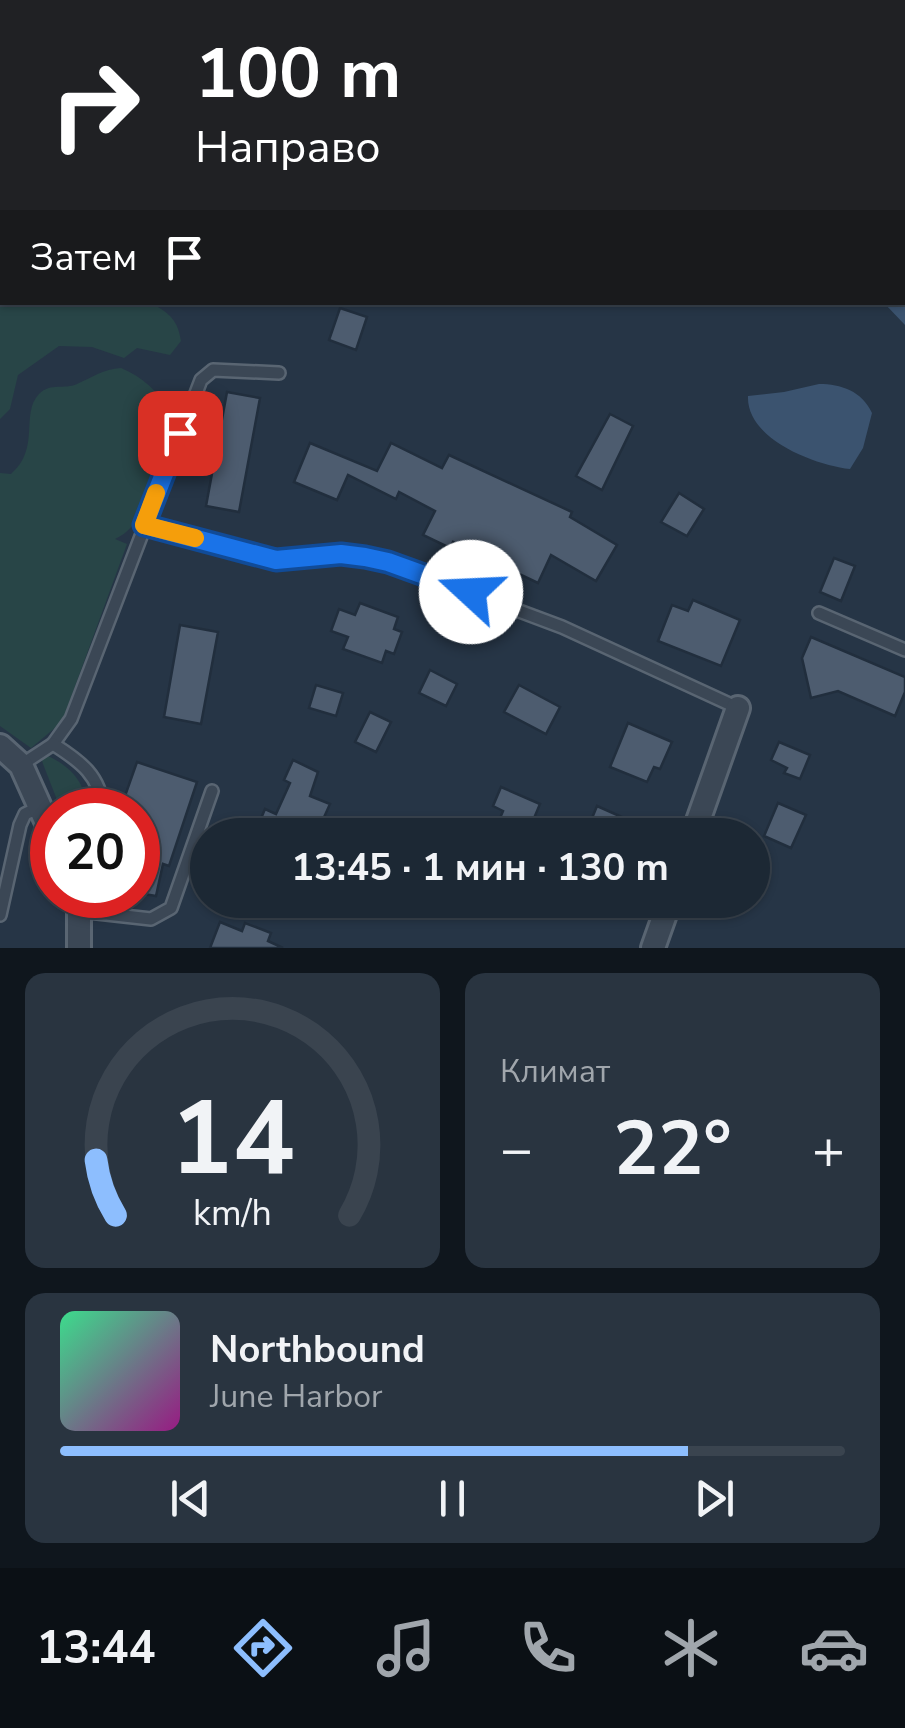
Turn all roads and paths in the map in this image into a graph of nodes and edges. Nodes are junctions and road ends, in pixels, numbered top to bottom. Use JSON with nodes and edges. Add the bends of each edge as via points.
{"nodes":[{"id":1,"x":279,"y":373,"type":"dead end"},
{"id":2,"x":144,"y":525,"type":"junction"},
{"id":3,"x":819,"y":612,"type":"dead end"},
{"id":4,"x":905,"y":650,"type":"edge"},
{"id":5,"x":738,"y":708,"type":"joint"},
{"id":6,"x":52,"y":744,"type":"junction"},
{"id":7,"x":0,"y":746,"type":"edge"},
{"id":8,"x":21,"y":765,"type":"junction"},
{"id":9,"x":33,"y":788,"type":"edge"},
{"id":10,"x":101,"y":788,"type":"edge"},
{"id":11,"x":212,"y":791,"type":"dead end"},
{"id":12,"x":30,"y":812,"type":"edge"},
{"id":13,"x":699,"y":818,"type":"edge"},
{"id":14,"x":0,"y":915,"type":"edge"},
{"id":15,"x":160,"y":915,"type":"edge"},
{"id":16,"x":78,"y":918,"type":"edge"},
{"id":17,"x":664,"y":918,"type":"edge"},
{"id":18,"x":79,"y":948,"type":"edge"},
{"id":19,"x":653,"y":948,"type":"edge"}],
"edges":[{"from":1,"to":2,"type":"lane","via":[[214,370],[201,380]]},
{"from":2,"to":5,"type":"lane","via":[[276,560],[341,554],[388,562],[562,627]]},
{"from":2,"to":6,"type":"lane","via":[[71,719]]},
{"from":3,"to":4,"type":"lane"},
{"from":5,"to":13,"type":"street"},
{"from":6,"to":8,"type":"lane"},
{"from":6,"to":10,"type":"lane","via":[[83,763]]},
{"from":7,"to":8,"type":"street"},
{"from":8,"to":9,"type":"street"},
{"from":11,"to":15,"type":"lane","via":[[172,908]]},
{"from":12,"to":14,"type":"lane","via":[[20,825]]},
{"from":16,"to":18,"type":"street"},
{"from":17,"to":19,"type":"street"}]}
